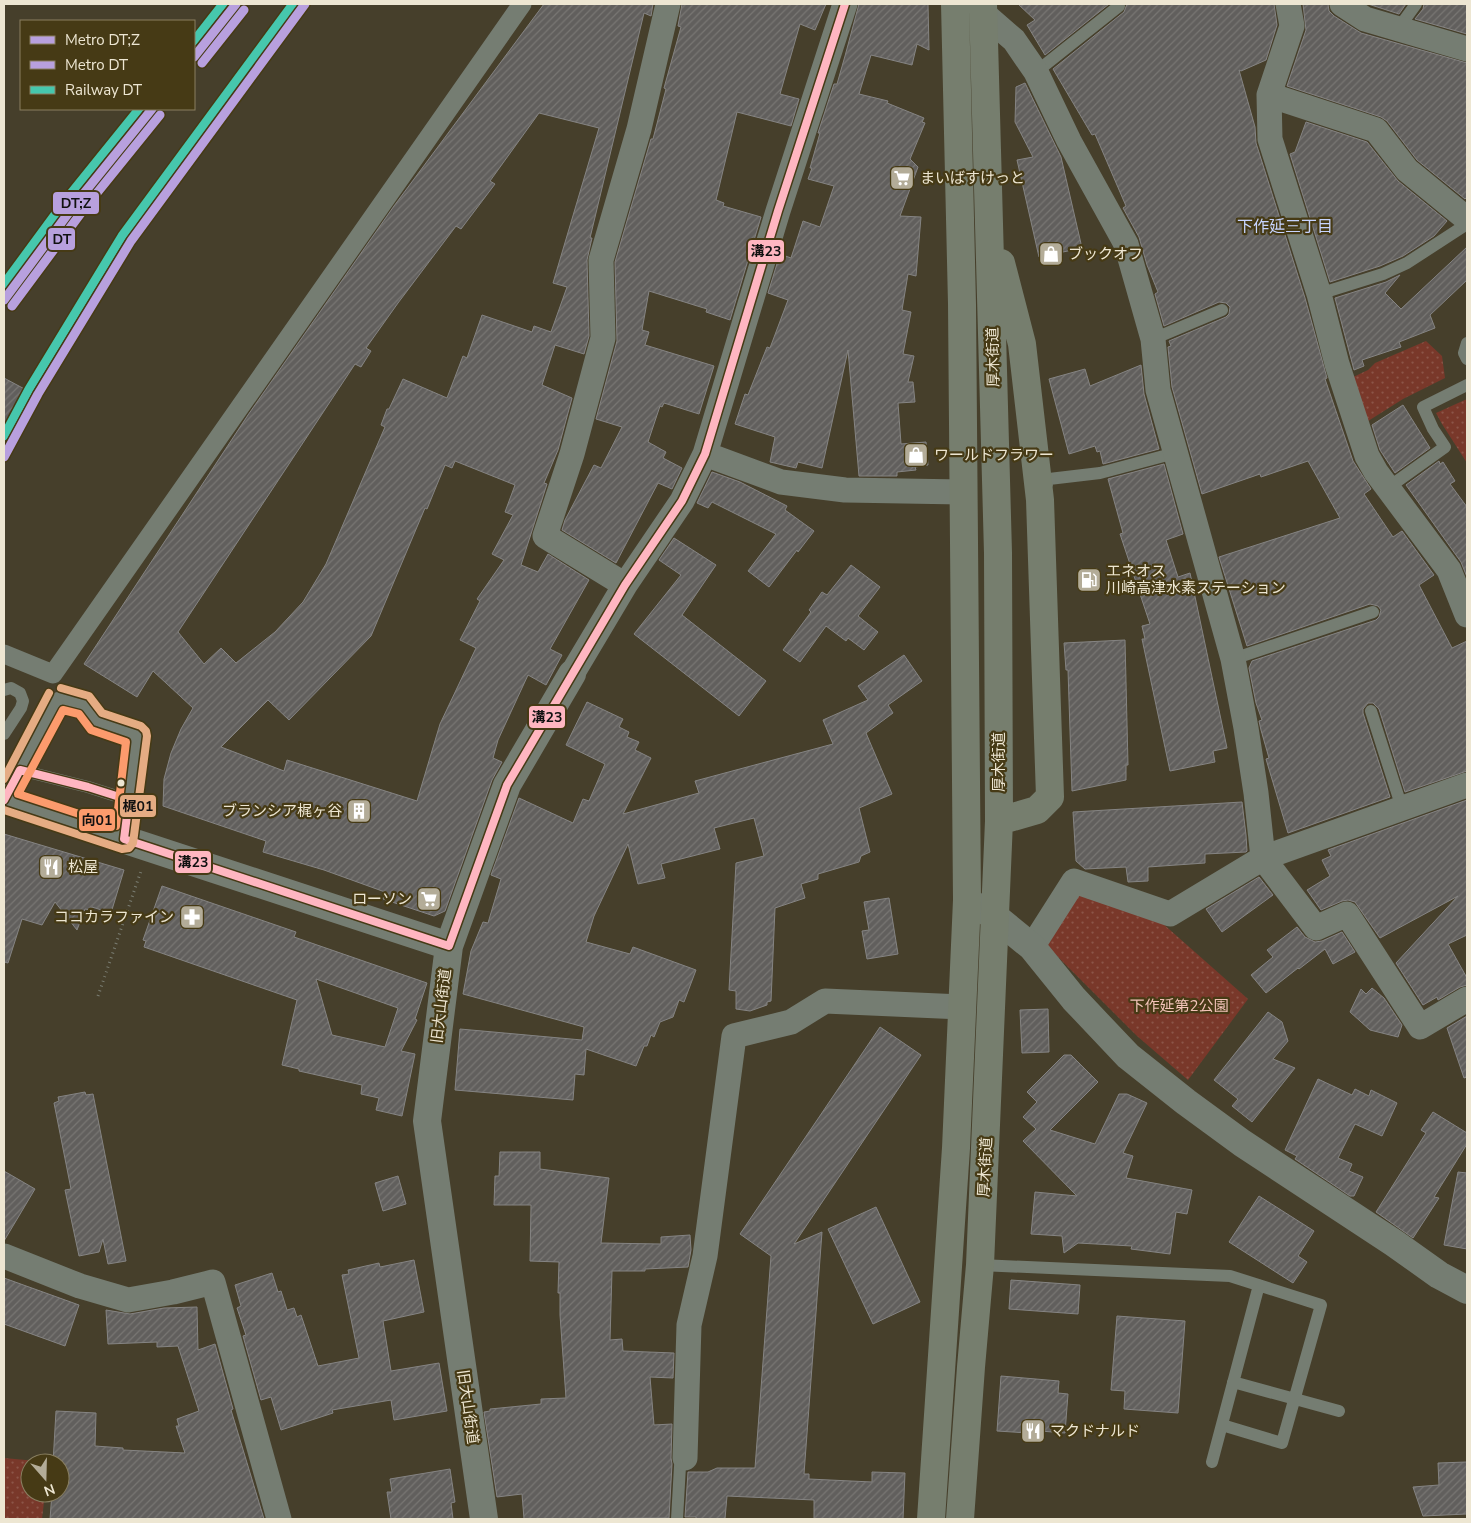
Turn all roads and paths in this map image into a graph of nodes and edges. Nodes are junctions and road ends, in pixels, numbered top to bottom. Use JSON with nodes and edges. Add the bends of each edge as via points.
{"nodes":[{"id":1,"x":522,"y":4,"type":"edge"},
{"id":2,"x":668,"y":4,"type":"edge"},
{"id":3,"x":845,"y":4,"type":"edge"},
{"id":4,"x":955,"y":4,"type":"edge"},
{"id":5,"x":1288,"y":4,"type":"edge"},
{"id":6,"x":1342,"y":4,"type":"edge"},
{"id":7,"x":1416,"y":4,"type":"edge"},
{"id":8,"x":1120,"y":6,"type":"dead end"},
{"id":9,"x":983,"y":9,"type":"edge"},
{"id":10,"x":1398,"y":29,"type":"junction"},
{"id":11,"x":1467,"y":49,"type":"edge"},
{"id":12,"x":1036,"y":72,"type":"junction"},
{"id":13,"x":1269,"y":95,"type":"junction"},
{"id":14,"x":990,"y":218,"type":"junction"},
{"id":15,"x":1467,"y":219,"type":"edge"},
{"id":16,"x":1467,"y":224,"type":"edge"},
{"id":17,"x":1320,"y":294,"type":"junction"},
{"id":18,"x":1222,"y":310,"type":"dead end"},
{"id":19,"x":1153,"y":339,"type":"junction"},
{"id":20,"x":1467,"y":343,"type":"edge"},
{"id":21,"x":1467,"y":359,"type":"edge"},
{"id":22,"x":1467,"y":385,"type":"edge"},
{"id":23,"x":1175,"y":453,"type":"junction"},
{"id":24,"x":706,"y":454,"type":"junction"},
{"id":25,"x":1388,"y":487,"type":"junction"},
{"id":26,"x":962,"y":492,"type":"junction"},
{"id":27,"x":1040,"y":500,"type":"junction"},
{"id":28,"x":625,"y":585,"type":"junction"},
{"id":29,"x":1373,"y":612,"type":"dead end"},
{"id":30,"x":1467,"y":615,"type":"edge"},
{"id":31,"x":4,"y":654,"type":"edge"},
{"id":32,"x":1233,"y":659,"type":"junction"},
{"id":33,"x":572,"y":674,"type":"joint"},
{"id":34,"x":4,"y":690,"type":"edge"},
{"id":35,"x":1371,"y":711,"type":"dead end"},
{"id":36,"x":4,"y":734,"type":"edge"},
{"id":37,"x":20,"y":770,"type":"junction"},
{"id":38,"x":1467,"y":785,"type":"edge"},
{"id":39,"x":4,"y":800,"type":"edge"},
{"id":40,"x":129,"y":800,"type":"junction"},
{"id":41,"x":1402,"y":808,"type":"junction"},
{"id":42,"x":999,"y":821,"type":"junction"},
{"id":43,"x":124,"y":839,"type":"junction"},
{"id":44,"x":149,"y":848,"type":"junction"},
{"id":45,"x":1263,"y":858,"type":"junction"},
{"id":46,"x":966,"y":900,"type":"junction"},
{"id":47,"x":994,"y":916,"type":"junction"},
{"id":48,"x":449,"y":946,"type":"junction"},
{"id":49,"x":1032,"y":947,"type":"junction"},
{"id":50,"x":98,"y":996,"type":"dead end"},
{"id":51,"x":1467,"y":999,"type":"edge"},
{"id":52,"x":962,"y":1007,"type":"junction"},
{"id":53,"x":4,"y":1256,"type":"edge"},
{"id":54,"x":980,"y":1265,"type":"junction"},
{"id":55,"x":1259,"y":1285,"type":"junction"},
{"id":56,"x":1467,"y":1290,"type":"edge"},
{"id":57,"x":1233,"y":1382,"type":"junction"},
{"id":58,"x":1294,"y":1399,"type":"junction"},
{"id":59,"x":1339,"y":1411,"type":"dead end"},
{"id":60,"x":1222,"y":1425,"type":"junction"},
{"id":61,"x":685,"y":1458,"type":"joint"},
{"id":62,"x":1212,"y":1462,"type":"dead end"},
{"id":63,"x":279,"y":1519,"type":"edge"},
{"id":64,"x":484,"y":1519,"type":"edge"},
{"id":65,"x":678,"y":1519,"type":"edge"},
{"id":66,"x":931,"y":1519,"type":"edge"},
{"id":67,"x":960,"y":1519,"type":"edge"}],
"edges":[{"from":1,"to":31,"type":"street","via":[[53,674]]},
{"from":2,"to":28,"type":"street","via":[[639,129],[601,260],[603,338],[572,454],[545,536]]},
{"from":3,"to":24,"type":"street","name":"旧大山街道"},
{"from":4,"to":26,"type":"highway","name":"厚木街道","via":[[962,304]]},
{"from":5,"to":13,"type":"street","via":[[1292,26]]},
{"from":6,"to":10,"type":"street","via":[[1366,19]]},
{"from":7,"to":10,"type":"lane"},
{"from":8,"to":12,"type":"lane"},
{"from":9,"to":12,"type":"street","via":[[1014,40]]},
{"from":9,"to":14,"type":"highway","name":"厚木街道"},
{"from":10,"to":11,"type":"street"},
{"from":12,"to":19,"type":"street","via":[[1069,142],[1126,244]]},
{"from":13,"to":15,"type":"street","via":[[1376,130],[1407,170]]},
{"from":13,"to":17,"type":"street","via":[[1270,139]]},
{"from":14,"to":27,"type":"highway","via":[[1022,344]]},
{"from":14,"to":42,"type":"highway","name":"厚木街道","via":[[998,553]]},
{"from":16,"to":17,"type":"lane","via":[[1408,263]]},
{"from":17,"to":25,"type":"street","via":[[1337,364],[1367,456]]},
{"from":18,"to":19,"type":"lane"},
{"from":19,"to":23,"type":"street","via":[[1158,390]]},
{"from":20,"to":21,"type":"lane","via":[[1464,353]]},
{"from":22,"to":25,"type":"lane","via":[[1423,406],[1445,447]]},
{"from":23,"to":27,"type":"lane","via":[[1100,473],[1049,478]]},
{"from":23,"to":32,"type":"street"},
{"from":24,"to":26,"type":"street","via":[[781,482],[845,490]]},
{"from":24,"to":28,"type":"street","name":"旧大山街道","via":[[682,501]]},
{"from":25,"to":30,"type":"street","via":[[1449,570]]},
{"from":26,"to":46,"type":"highway","name":"厚木街道"},
{"from":27,"to":42,"type":"highway","via":[[1050,797],[1037,810]]},
{"from":28,"to":33,"type":"street","name":"旧大山街道"},
{"from":29,"to":32,"type":"lane"},
{"from":32,"to":45,"type":"street","via":[[1246,728]]},
{"from":33,"to":48,"type":"street","name":"旧大山街道","via":[[507,785]]},
{"from":34,"to":36,"type":"lane","via":[[11,688],[20,693],[23,701]]},
{"from":35,"to":41,"type":"lane"},
{"from":37,"to":39,"type":"lane"},
{"from":37,"to":40,"type":"lane"},
{"from":37,"to":40,"type":"lane","via":[[58,698],[85,706],[96,721],[137,736]]},
{"from":38,"to":41,"type":"street"},
{"from":39,"to":43,"type":"street"},
{"from":40,"to":43,"type":"lane"},
{"from":41,"to":45,"type":"street"},
{"from":42,"to":47,"type":"highway","name":"厚木街道"},
{"from":43,"to":44,"type":"street"},
{"from":44,"to":48,"type":"street"},
{"from":44,"to":50,"type":"path"},
{"from":45,"to":49,"type":"street","via":[[1170,914],[1074,880]]},
{"from":45,"to":51,"type":"street","via":[[1316,928],[1347,914],[1420,1026]]},
{"from":46,"to":47,"type":"street"},
{"from":46,"to":52,"type":"highway","name":"厚木街道"},
{"from":47,"to":49,"type":"street"},
{"from":47,"to":54,"type":"highway","name":"厚木街道"},
{"from":48,"to":64,"type":"street","name":"旧大山街道","via":[[427,1121]]},
{"from":49,"to":56,"type":"street","via":[[1074,999],[1128,1056],[1186,1102],[1439,1275]]},
{"from":52,"to":61,"type":"street","via":[[825,1001],[791,1022],[734,1036],[705,1256],[689,1325]]},
{"from":52,"to":66,"type":"highway","name":"厚木街道","via":[[948,1282]]},
{"from":53,"to":63,"type":"street","via":[[80,1286],[128,1300],[213,1282]]},
{"from":54,"to":55,"type":"lane","via":[[1230,1276]]},
{"from":54,"to":67,"type":"highway","name":"厚木街道"},
{"from":55,"to":57,"type":"lane"},
{"from":55,"to":58,"type":"lane","via":[[1321,1305]]},
{"from":57,"to":58,"type":"lane"},
{"from":57,"to":60,"type":"lane"},
{"from":58,"to":59,"type":"lane"},
{"from":58,"to":60,"type":"lane","via":[[1282,1443]]},
{"from":60,"to":62,"type":"lane"},
{"from":61,"to":65,"type":"lane","via":[[680,1466]]}]}
